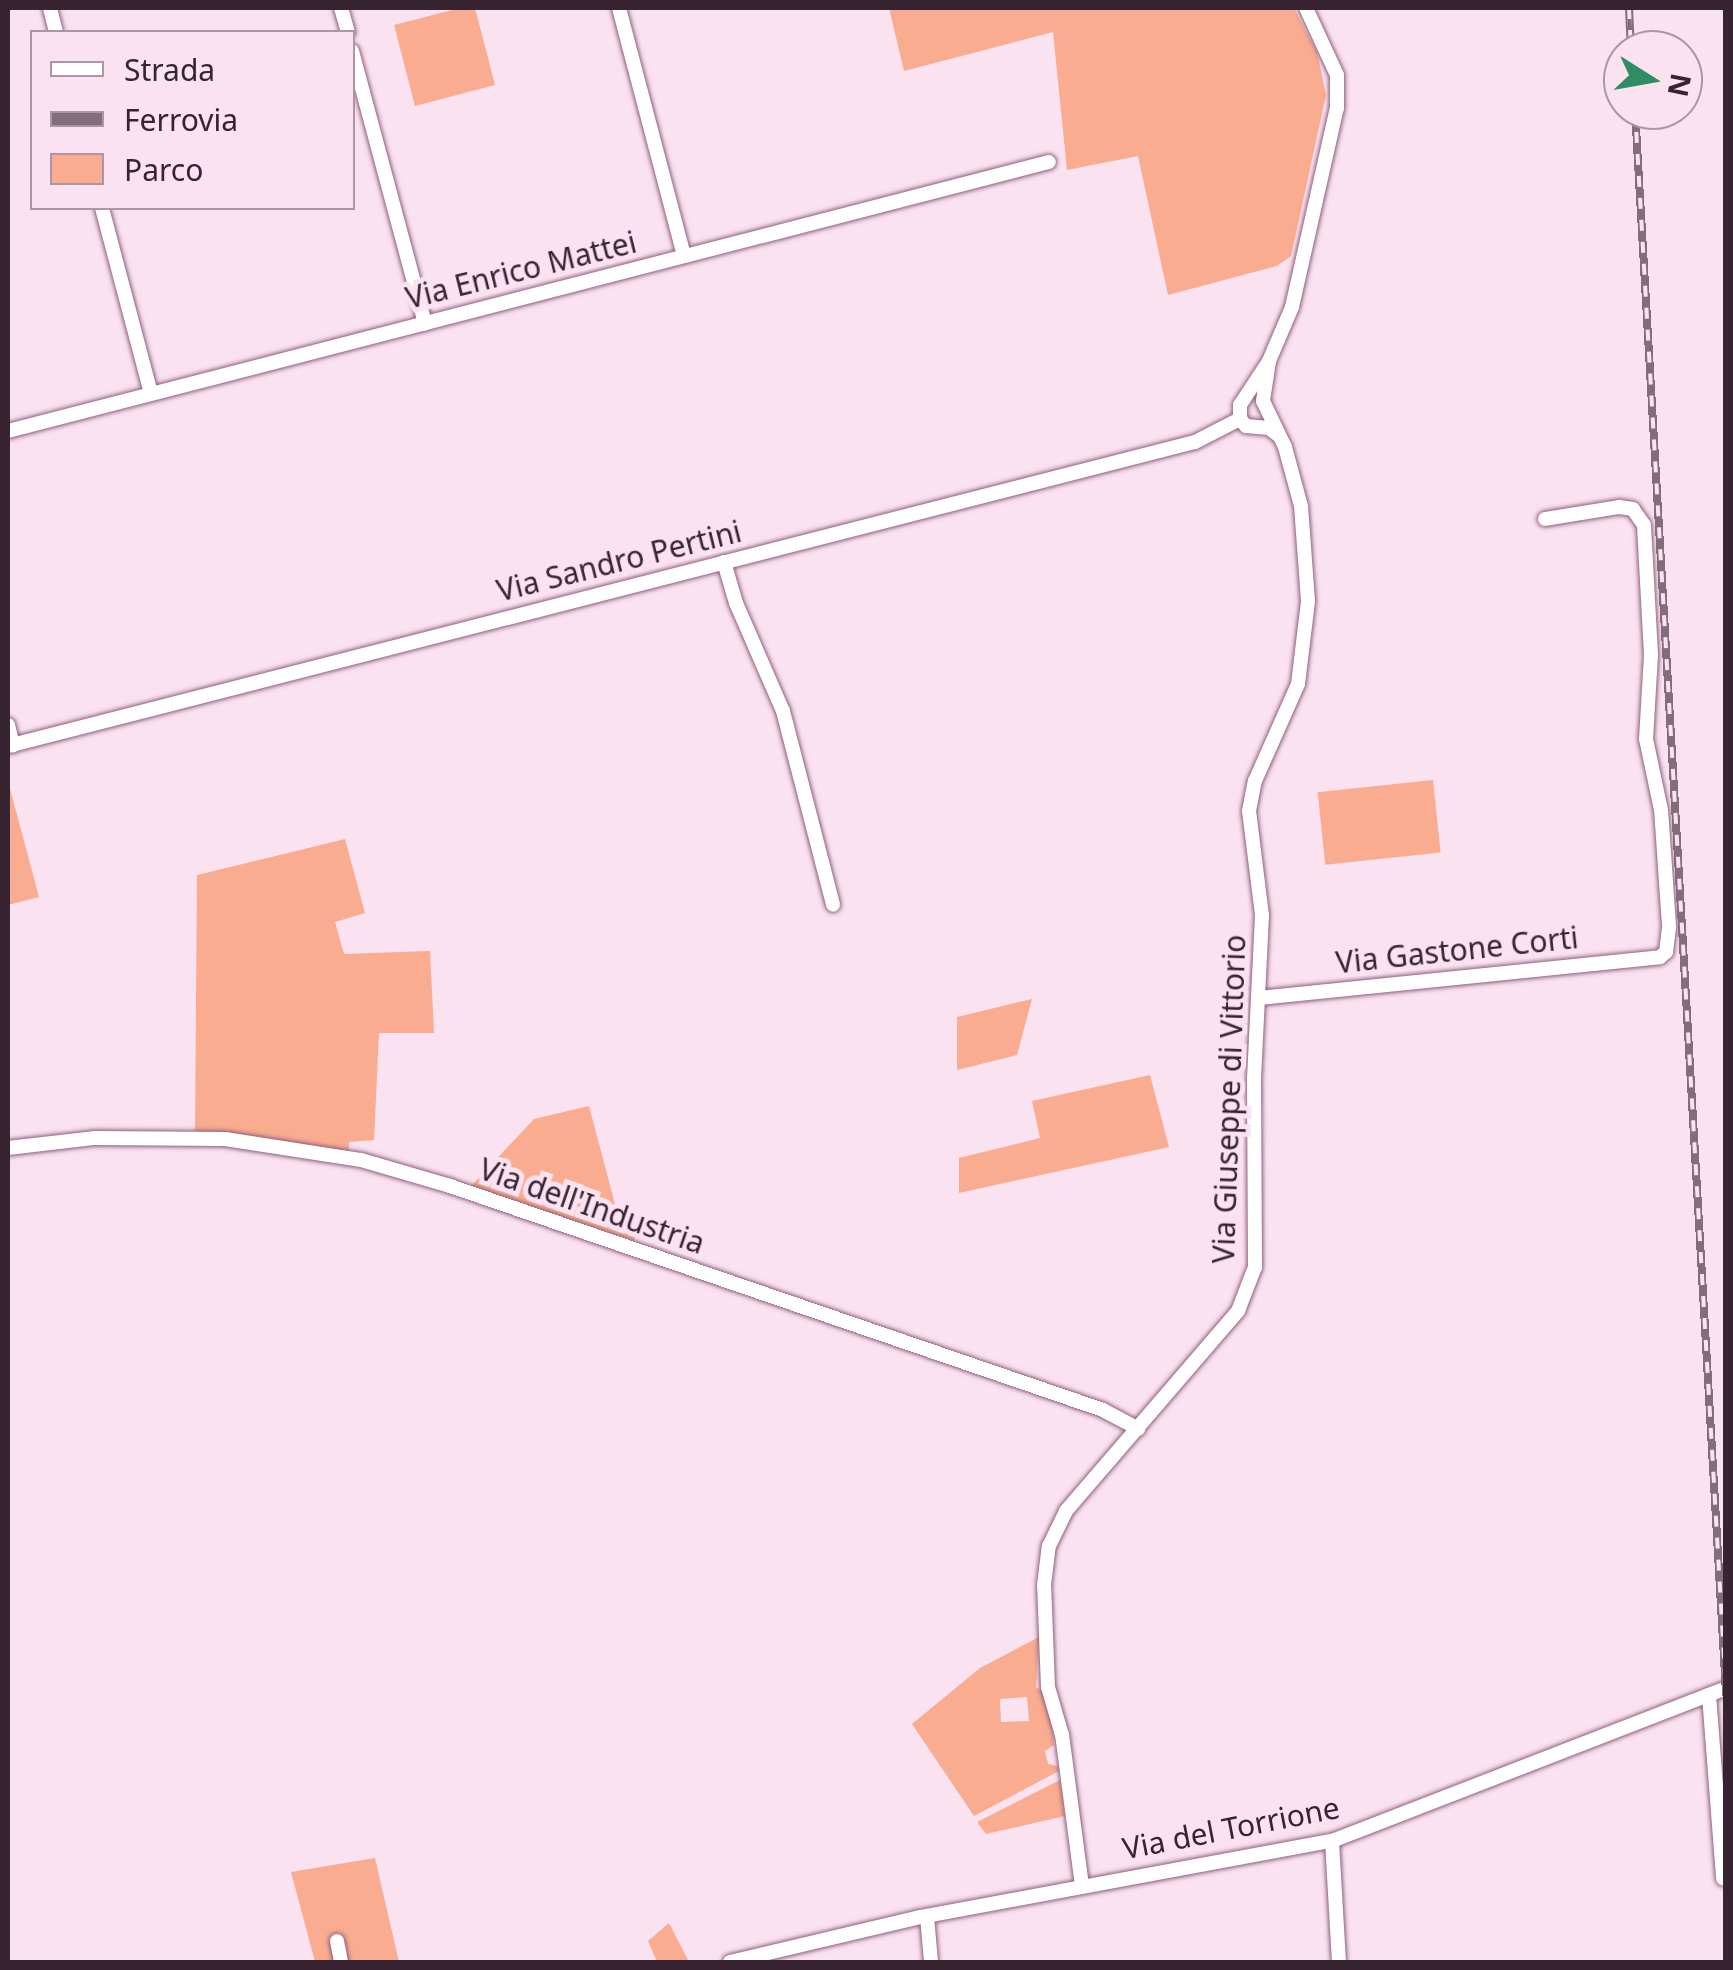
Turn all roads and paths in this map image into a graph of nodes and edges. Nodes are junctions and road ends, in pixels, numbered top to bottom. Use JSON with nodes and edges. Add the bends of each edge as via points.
{"nodes":[{"id":1,"x":619,"y":8,"type":"edge"},
{"id":2,"x":1306,"y":8,"type":"edge"},
{"id":3,"x":355,"y":62,"type":"edge"},
{"id":4,"x":1049,"y":162,"type":"dead end"},
{"id":5,"x":103,"y":210,"type":"edge"},
{"id":6,"x":684,"y":256,"type":"junction"},
{"id":7,"x":425,"y":323,"type":"junction"},
{"id":8,"x":1270,"y":361,"type":"junction"},
{"id":9,"x":151,"y":394,"type":"junction"},
{"id":10,"x":1246,"y":399,"type":"junction"},
{"id":11,"x":1264,"y":414,"type":"junction"},
{"id":12,"x":1240,"y":419,"type":"junction"},
{"id":13,"x":8,"y":431,"type":"edge"},
{"id":14,"x":1545,"y":519,"type":"dead end"},
{"id":15,"x":724,"y":562,"type":"junction"},
{"id":16,"x":8,"y":725,"type":"edge"},
{"id":17,"x":10,"y":746,"type":"edge"},
{"id":18,"x":832,"y":905,"type":"dead end"},
{"id":19,"x":1259,"y":998,"type":"junction"},
{"id":20,"x":8,"y":1148,"type":"edge"},
{"id":21,"x":1138,"y":1429,"type":"junction"},
{"id":22,"x":1726,"y":1688,"type":"edge"},
{"id":23,"x":1708,"y":1695,"type":"junction"},
{"id":24,"x":1332,"y":1841,"type":"junction"},
{"id":25,"x":1723,"y":1878,"type":"dead end"},
{"id":26,"x":1082,"y":1886,"type":"junction"},
{"id":27,"x":926,"y":1916,"type":"junction"},
{"id":28,"x":337,"y":1941,"type":"dead end"},
{"id":29,"x":342,"y":1962,"type":"edge"},
{"id":30,"x":730,"y":1962,"type":"edge"},
{"id":31,"x":931,"y":1962,"type":"edge"},
{"id":32,"x":1339,"y":1962,"type":"edge"}],
"edges":[{"from":1,"to":6,"type":"street"},
{"from":2,"to":8,"type":"street","via":[[1331,56],[1337,108],[1298,290]]},
{"from":3,"to":7,"type":"street"},
{"from":4,"to":6,"type":"street","name":"Via Enrico Mattei"},
{"from":5,"to":9,"type":"street"},
{"from":6,"to":7,"type":"street","name":"Via Enrico Mattei"},
{"from":7,"to":9,"type":"street","name":"Via Enrico Mattei"},
{"from":8,"to":10,"type":"street"},
{"from":8,"to":11,"type":"street"},
{"from":9,"to":13,"type":"street","name":"Via Enrico Mattei"},
{"from":10,"to":11,"type":"street","name":"Via Giuseppe di Vittorio"},
{"from":10,"to":12,"type":"street"},
{"from":11,"to":12,"type":"street","name":"Via Giuseppe di Vittorio","via":[[1250,427]]},
{"from":11,"to":19,"type":"street","name":"Via Giuseppe di Vittorio","via":[[1278,435],[1301,506],[1308,601],[1298,684],[1249,811],[1262,915]]},
{"from":12,"to":15,"type":"street","name":"Via Sandro Pertini","via":[[1195,442]]},
{"from":14,"to":19,"type":"street","name":"Via Gastone Corti","via":[[1619,507],[1640,514],[1644,524],[1651,654],[1646,739],[1661,810],[1666,952]]},
{"from":15,"to":17,"type":"street","name":"Via Sandro Pertini"},
{"from":15,"to":18,"type":"street","via":[[783,711]]},
{"from":16,"to":17,"type":"street"},
{"from":19,"to":21,"type":"street","name":"Via Giuseppe di Vittorio","via":[[1257,1248],[1249,1290]]},
{"from":20,"to":21,"type":"street","name":"Via dell'Industria","via":[[95,1138],[225,1139],[361,1160],[1103,1410]]},
{"from":21,"to":26,"type":"street","name":"Via Giuseppe di Vittorio","via":[[1066,1511],[1045,1564],[1048,1687],[1062,1735]]},
{"from":22,"to":23,"type":"street","name":"Via del Torrione"},
{"from":23,"to":24,"type":"street","name":"Via del Torrione"},
{"from":23,"to":25,"type":"street"},
{"from":24,"to":26,"type":"street","name":"Via del Torrione"},
{"from":24,"to":32,"type":"street"},
{"from":26,"to":27,"type":"street","name":"Via del Torrione"},
{"from":27,"to":30,"type":"street","name":"Via del Torrione"},
{"from":27,"to":31,"type":"street"},
{"from":28,"to":29,"type":"street"}]}
